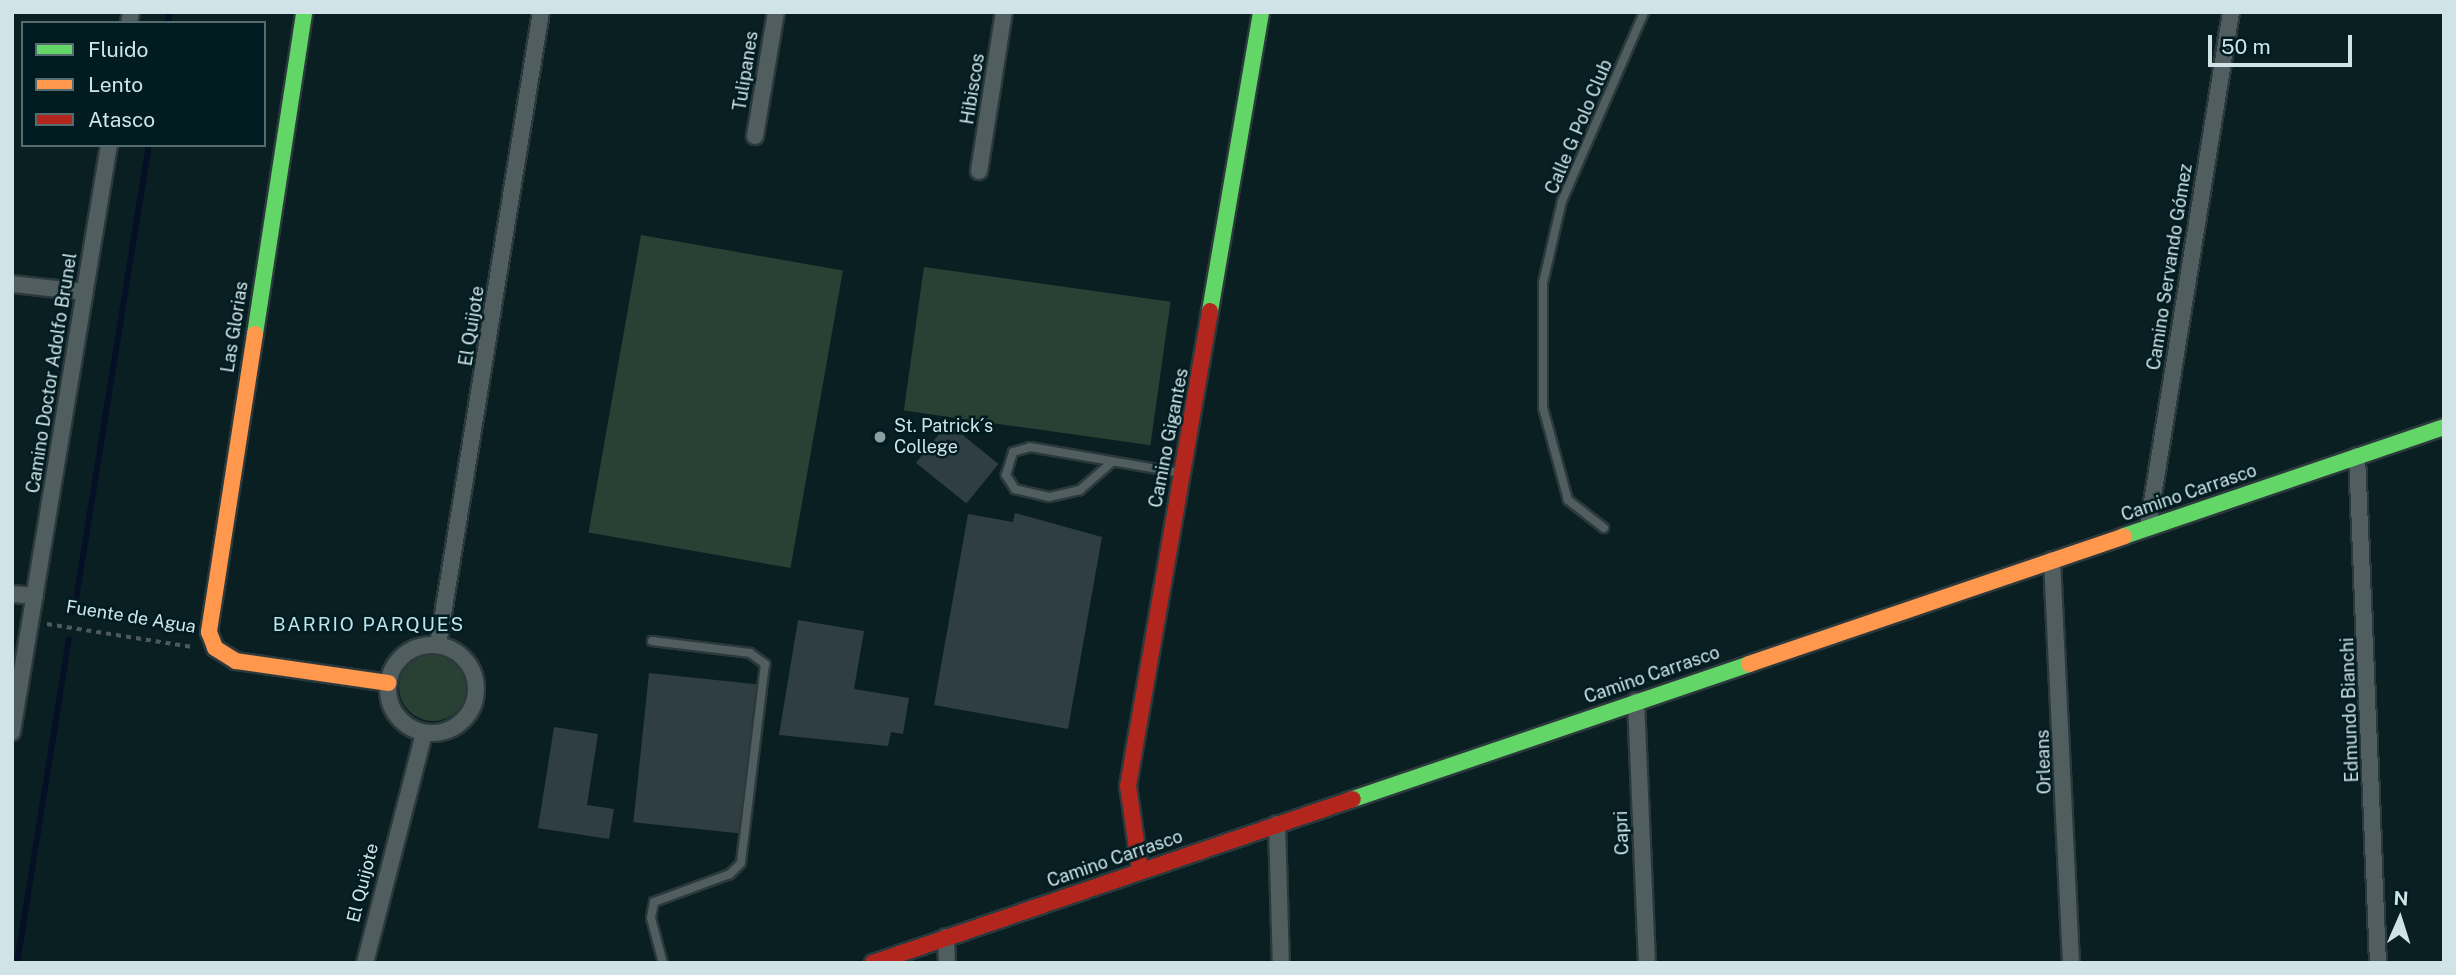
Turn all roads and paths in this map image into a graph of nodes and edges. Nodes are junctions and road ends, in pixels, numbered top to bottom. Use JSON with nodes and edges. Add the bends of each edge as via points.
{"nodes":[{"id":1,"x":304,"y":12,"type":"edge"},
{"id":2,"x":541,"y":12,"type":"edge"},
{"id":3,"x":776,"y":12,"type":"edge"},
{"id":4,"x":1004,"y":12,"type":"edge"},
{"id":5,"x":1261,"y":12,"type":"edge"},
{"id":6,"x":1644,"y":12,"type":"edge"},
{"id":7,"x":2231,"y":12,"type":"edge"},
{"id":8,"x":755,"y":136,"type":"dead end"},
{"id":9,"x":109,"y":147,"type":"edge"},
{"id":10,"x":979,"y":171,"type":"dead end"},
{"id":11,"x":12,"y":284,"type":"edge"},
{"id":12,"x":85,"y":292,"type":"junction"},
{"id":13,"x":2444,"y":427,"type":"edge"},
{"id":14,"x":2357,"y":456,"type":"junction"},
{"id":15,"x":1112,"y":462,"type":"junction"},
{"id":16,"x":1182,"y":473,"type":"junction"},
{"id":17,"x":2148,"y":527,"type":"junction"},
{"id":18,"x":1604,"y":528,"type":"dead end"},
{"id":19,"x":2052,"y":560,"type":"junction"},
{"id":20,"x":12,"y":594,"type":"edge"},
{"id":21,"x":35,"y":596,"type":"junction"},
{"id":22,"x":30,"y":621,"type":"junction"},
{"id":23,"x":652,"y":641,"type":"dead end"},
{"id":24,"x":438,"y":645,"type":"junction"},
{"id":25,"x":215,"y":648,"type":"junction"},
{"id":26,"x":18,"y":655,"type":"edge"},
{"id":27,"x":388,"y":683,"type":"junction"},
{"id":28,"x":1636,"y":701,"type":"junction"},
{"id":29,"x":12,"y":732,"type":"edge"},
{"id":30,"x":424,"y":733,"type":"junction"},
{"id":31,"x":1277,"y":824,"type":"junction"},
{"id":32,"x":1140,"y":870,"type":"junction"},
{"id":33,"x":946,"y":937,"type":"junction"},
{"id":34,"x":365,"y":963,"type":"edge"},
{"id":35,"x":663,"y":963,"type":"edge"},
{"id":36,"x":873,"y":963,"type":"edge"},
{"id":37,"x":947,"y":963,"type":"edge"},
{"id":38,"x":1281,"y":963,"type":"edge"},
{"id":39,"x":1647,"y":963,"type":"edge"},
{"id":40,"x":2071,"y":963,"type":"edge"},
{"id":41,"x":2378,"y":963,"type":"edge"}],
"edges":[{"from":1,"to":25,"type":"street","name":"Las Glorias","via":[[209,619]]},
{"from":2,"to":24,"type":"street","name":"El Quijote"},
{"from":3,"to":8,"type":"street","name":"Tulipanes"},
{"from":4,"to":10,"type":"street","name":"Hibiscos"},
{"from":5,"to":16,"type":"street","name":"Camino Gigantes"},
{"from":6,"to":18,"type":"lane","name":"Calle G Polo Club","via":[[1562,201],[1543,283],[1544,408],[1568,500]]},
{"from":7,"to":17,"type":"street","name":"Camino Servando Gómez"},
{"from":9,"to":12,"type":"street","name":"Camino Doctor Adolfo Brunel"},
{"from":11,"to":12,"type":"street"},
{"from":12,"to":21,"type":"street","name":"Camino Doctor Adolfo Brunel"},
{"from":13,"to":14,"type":"street","name":"Camino Carrasco"},
{"from":14,"to":17,"type":"street","name":"Camino Carrasco"},
{"from":14,"to":41,"type":"street","name":"Edmundo Bianchi"},
{"from":15,"to":15,"type":"lane","via":[[1030,447],[1013,452],[1006,475],[1015,489],[1049,498],[1080,489]]},
{"from":15,"to":16,"type":"lane"},
{"from":16,"to":32,"type":"street","name":"Camino Gigantes","via":[[1128,786]]},
{"from":17,"to":19,"type":"street","name":"Camino Carrasco"},
{"from":19,"to":28,"type":"street","name":"Camino Carrasco"},
{"from":19,"to":40,"type":"street","name":"Orleans"},
{"from":20,"to":21,"type":"street"},
{"from":21,"to":22,"type":"street","name":"Camino Doctor Adolfo Brunel"},
{"from":22,"to":25,"type":"path","name":"Fuente de Agua"},
{"from":22,"to":26,"type":"street","name":"Camino Doctor Adolfo Brunel"},
{"from":23,"to":35,"type":"lane","via":[[750,653],[765,664],[741,863],[730,874],[654,902],[651,918]]},
{"from":24,"to":27,"type":"street","via":[[400,658]]},
{"from":24,"to":30,"type":"street","via":[[470,667],[476,696],[461,722]]},
{"from":25,"to":27,"type":"street","name":"Fuente de Agua","via":[[236,661]]},
{"from":26,"to":29,"type":"street","name":"Camino Doctor Adolfo Brunel"},
{"from":27,"to":30,"type":"street","via":[[399,719]]},
{"from":28,"to":31,"type":"street","name":"Camino Carrasco"},
{"from":28,"to":39,"type":"street","name":"Capri"},
{"from":30,"to":34,"type":"street","name":"El Quijote"},
{"from":31,"to":32,"type":"street","name":"Camino Carrasco"},
{"from":31,"to":38,"type":"street"},
{"from":32,"to":33,"type":"street","name":"Camino Carrasco"},
{"from":33,"to":36,"type":"street","name":"Camino Carrasco"},
{"from":33,"to":37,"type":"street"}]}
